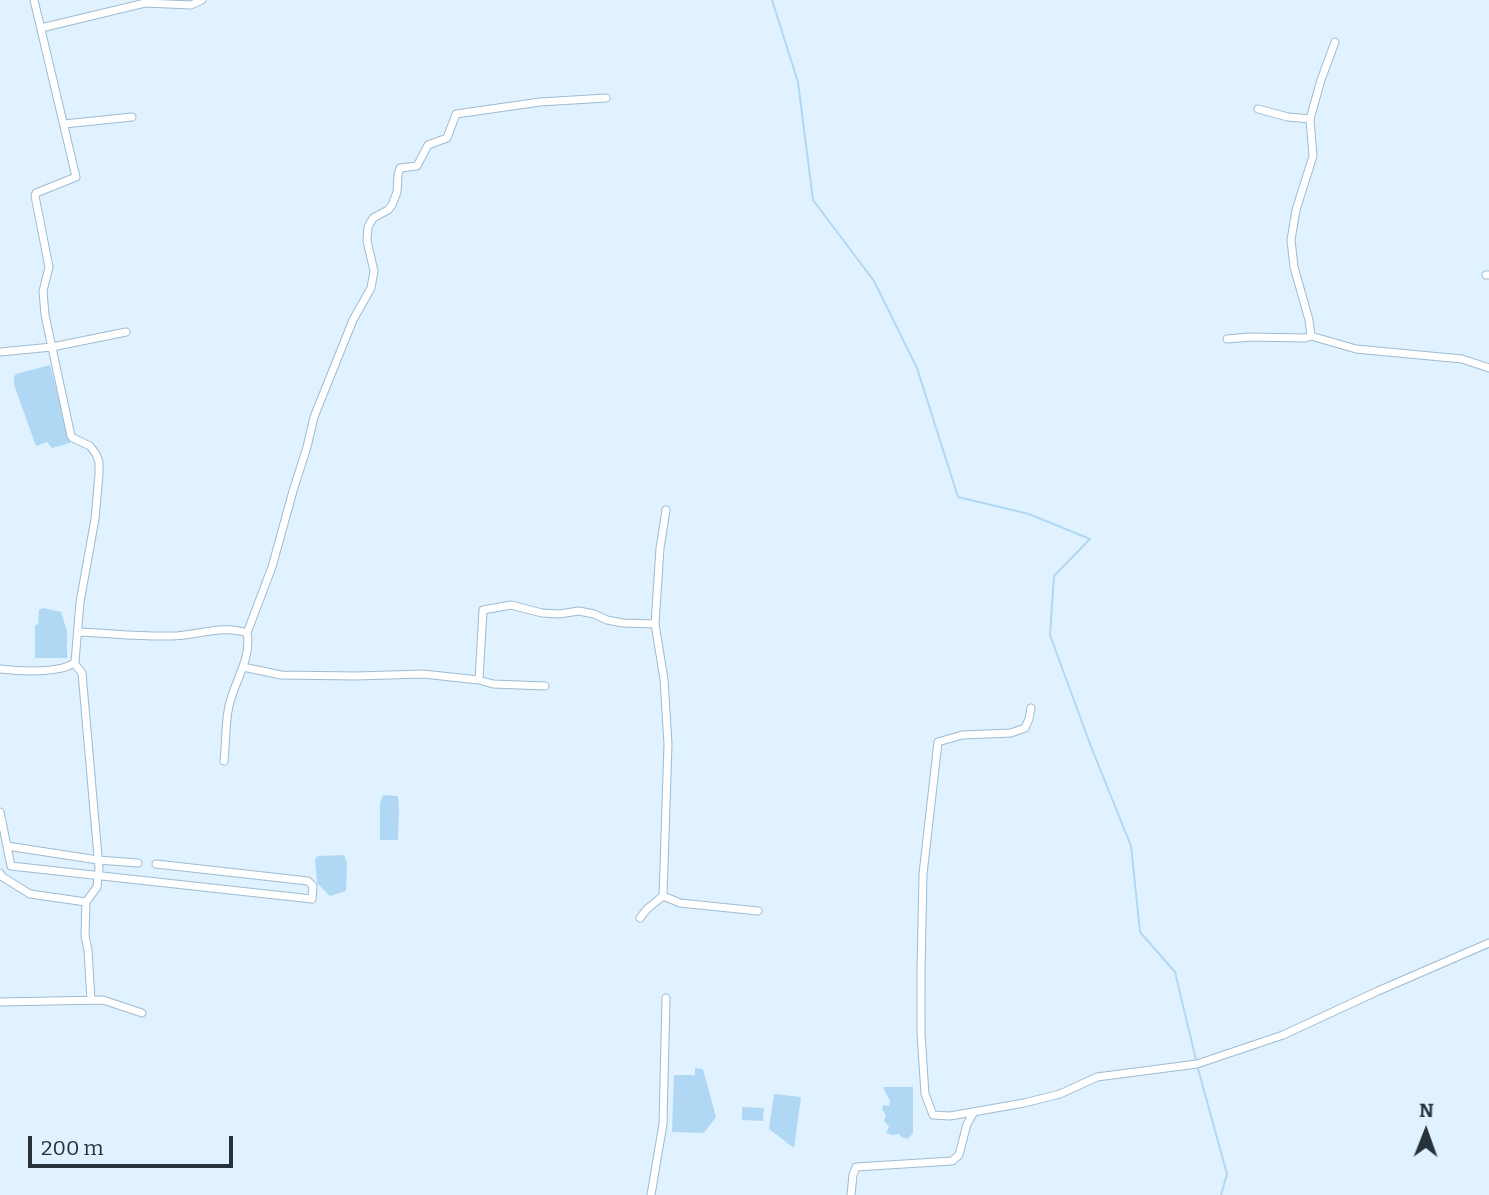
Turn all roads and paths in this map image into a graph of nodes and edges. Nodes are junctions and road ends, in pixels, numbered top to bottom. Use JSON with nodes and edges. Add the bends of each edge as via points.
{"nodes":[{"id":1,"x":34,"y":0,"type":"edge"},
{"id":2,"x":202,"y":0,"type":"edge"},
{"id":3,"x":41,"y":28,"type":"junction"},
{"id":4,"x":1335,"y":42,"type":"dead end"},
{"id":5,"x":606,"y":98,"type":"dead end"},
{"id":6,"x":1258,"y":109,"type":"dead end"},
{"id":7,"x":132,"y":117,"type":"dead end"},
{"id":8,"x":1310,"y":118,"type":"junction"},
{"id":9,"x":64,"y":124,"type":"junction"},
{"id":10,"x":126,"y":331,"type":"dead end"},
{"id":11,"x":1311,"y":335,"type":"junction"},
{"id":12,"x":1227,"y":339,"type":"dead end"},
{"id":13,"x":52,"y":347,"type":"junction"},
{"id":14,"x":0,"y":352,"type":"edge"},
{"id":15,"x":1489,"y":369,"type":"edge"},
{"id":16,"x":666,"y":510,"type":"dead end"},
{"id":17,"x":654,"y":624,"type":"junction"},
{"id":18,"x":78,"y":632,"type":"junction"},
{"id":19,"x":247,"y":633,"type":"junction"},
{"id":20,"x":74,"y":663,"type":"junction"},
{"id":21,"x":243,"y":667,"type":"junction"},
{"id":22,"x":0,"y":669,"type":"edge"},
{"id":23,"x":480,"y":680,"type":"junction"},
{"id":24,"x":545,"y":687,"type":"dead end"},
{"id":25,"x":1031,"y":708,"type":"dead end"},
{"id":26,"x":224,"y":761,"type":"dead end"},
{"id":27,"x":0,"y":812,"type":"edge"},
{"id":28,"x":7,"y":846,"type":"junction"},
{"id":29,"x":98,"y":860,"type":"junction"},
{"id":30,"x":138,"y":863,"type":"dead end"},
{"id":31,"x":156,"y":864,"type":"dead end"},
{"id":32,"x":0,"y":873,"type":"edge"},
{"id":33,"x":98,"y":876,"type":"junction"},
{"id":34,"x":663,"y":896,"type":"junction"},
{"id":35,"x":86,"y":902,"type":"junction"},
{"id":36,"x":758,"y":911,"type":"dead end"},
{"id":37,"x":640,"y":918,"type":"dead end"},
{"id":38,"x":1489,"y":943,"type":"edge"},
{"id":39,"x":666,"y":998,"type":"dead end"},
{"id":40,"x":90,"y":1000,"type":"junction"},
{"id":41,"x":0,"y":1002,"type":"edge"},
{"id":42,"x":142,"y":1013,"type":"dead end"},
{"id":43,"x":974,"y":1112,"type":"junction"},
{"id":44,"x":651,"y":1195,"type":"edge"},
{"id":45,"x":851,"y":1195,"type":"edge"}],
"edges":[{"from":1,"to":3,"type":"street"},
{"from":2,"to":3,"type":"street","via":[[191,5],[145,3]]},
{"from":3,"to":9,"type":"street"},
{"from":4,"to":8,"type":"street"},
{"from":5,"to":19,"type":"street","via":[[456,114],[447,138],[428,145],[417,166],[400,168],[393,205],[368,227],[374,271],[371,288],[353,320],[314,417],[272,567]]},
{"from":6,"to":8,"type":"street"},
{"from":7,"to":9,"type":"street"},
{"from":8,"to":11,"type":"street","via":[[1313,156],[1292,240]]},
{"from":9,"to":13,"type":"street","via":[[76,177],[35,196],[49,267],[43,291]]},
{"from":10,"to":13,"type":"street"},
{"from":11,"to":12,"type":"street"},
{"from":11,"to":15,"type":"street","via":[[1356,349],[1462,359]]},
{"from":13,"to":14,"type":"street"},
{"from":13,"to":18,"type":"street","via":[[71,436],[90,446],[99,462]]},
{"from":16,"to":17,"type":"street"},
{"from":17,"to":23,"type":"street","via":[[622,623],[579,611],[542,613],[511,605],[483,610]]},
{"from":17,"to":34,"type":"street","via":[[664,678],[668,744]]},
{"from":18,"to":19,"type":"street"},
{"from":18,"to":20,"type":"street"},
{"from":19,"to":21,"type":"street"},
{"from":20,"to":22,"type":"street","via":[[52,670]]},
{"from":20,"to":29,"type":"street","via":[[82,673]]},
{"from":21,"to":23,"type":"street","via":[[281,675],[423,674]]},
{"from":21,"to":26,"type":"street","via":[[229,706]]},
{"from":23,"to":24,"type":"street"},
{"from":25,"to":43,"type":"street","via":[[1025,728],[938,742],[923,874],[925,1094],[933,1115]]},
{"from":27,"to":28,"type":"street"},
{"from":28,"to":29,"type":"street"},
{"from":28,"to":33,"type":"street","via":[[11,866]]},
{"from":29,"to":30,"type":"street"},
{"from":29,"to":33,"type":"street"},
{"from":31,"to":33,"type":"street","via":[[309,881],[312,899]]},
{"from":32,"to":35,"type":"street","via":[[30,894]]},
{"from":33,"to":35,"type":"street","via":[[97,887]]},
{"from":34,"to":36,"type":"street","via":[[680,903]]},
{"from":34,"to":37,"type":"street"},
{"from":35,"to":40,"type":"street"},
{"from":38,"to":43,"type":"street","via":[[1283,1035],[1197,1064],[1097,1077],[1060,1094]]},
{"from":39,"to":44,"type":"street","via":[[663,1124]]},
{"from":40,"to":41,"type":"street"},
{"from":40,"to":42,"type":"street"},
{"from":43,"to":45,"type":"street","via":[[959,1155],[952,1161],[856,1167]]}]}
